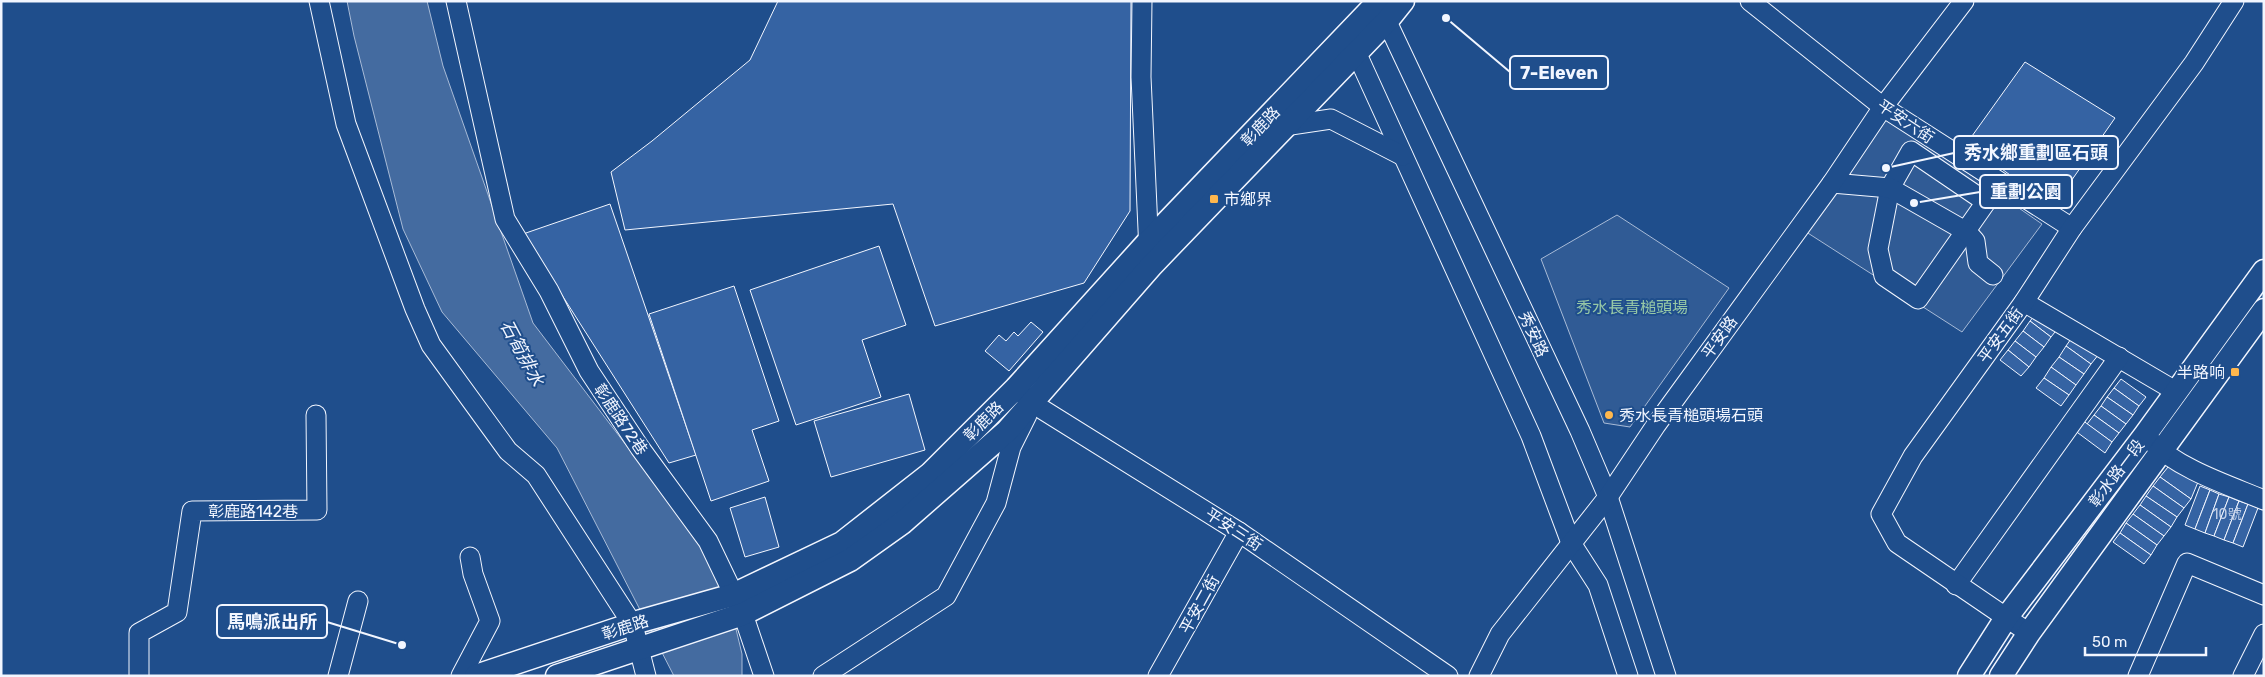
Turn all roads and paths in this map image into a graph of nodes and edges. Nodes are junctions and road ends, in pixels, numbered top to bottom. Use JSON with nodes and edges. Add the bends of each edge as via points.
{"nodes":[{"id":1,"x":319,"y":1,"type":"edge"},
{"id":2,"x":456,"y":1,"type":"edge"},
{"id":3,"x":1142,"y":1,"type":"edge"},
{"id":4,"x":1403,"y":1,"type":"edge"},
{"id":5,"x":1750,"y":1,"type":"edge"},
{"id":6,"x":1964,"y":1,"type":"edge"},
{"id":7,"x":2234,"y":1,"type":"edge"},
{"id":8,"x":1381,"y":8,"type":"edge"},
{"id":9,"x":1352,"y":43,"type":"junction"},
{"id":10,"x":1882,"y":107,"type":"junction"},
{"id":11,"x":1284,"y":126,"type":"junction"},
{"id":12,"x":1403,"y":156,"type":"junction"},
{"id":13,"x":1832,"y":183,"type":"junction"},
{"id":14,"x":1890,"y":188,"type":"junction"},
{"id":15,"x":2072,"y":228,"type":"junction"},
{"id":16,"x":1967,"y":232,"type":"junction"},
{"id":17,"x":1147,"y":242,"type":"junction"},
{"id":18,"x":1152,"y":265,"type":"junction"},
{"id":19,"x":2264,"y":271,"type":"edge"},
{"id":20,"x":1992,"y":275,"type":"dead end"},
{"id":21,"x":2024,"y":302,"type":"junction"},
{"id":22,"x":2264,"y":310,"type":"edge"},
{"id":23,"x":2119,"y":358,"type":"junction"},
{"id":24,"x":1016,"y":388,"type":"junction"},
{"id":25,"x":2176,"y":392,"type":"junction"},
{"id":26,"x":1032,"y":403,"type":"junction"},
{"id":27,"x":316,"y":416,"type":"dead end"},
{"id":28,"x":2145,"y":435,"type":"junction"},
{"id":29,"x":2161,"y":452,"type":"junction"},
{"id":30,"x":1608,"y":497,"type":"junction"},
{"id":31,"x":2264,"y":500,"type":"edge"},
{"id":32,"x":1239,"y":532,"type":"junction"},
{"id":33,"x":1571,"y":542,"type":"junction"},
{"id":34,"x":470,"y":557,"type":"dead end"},
{"id":35,"x":1956,"y":585,"type":"junction"},
{"id":36,"x":2264,"y":595,"type":"edge"},
{"id":37,"x":358,"y":600,"type":"dead end"},
{"id":38,"x":729,"y":607,"type":"junction"},
{"id":39,"x":2006,"y":618,"type":"junction"},
{"id":40,"x":637,"y":623,"type":"junction"},
{"id":41,"x":2029,"y":633,"type":"junction"},
{"id":42,"x":2264,"y":634,"type":"edge"},
{"id":43,"x":644,"y":646,"type":"junction"},
{"id":44,"x":139,"y":676,"type":"edge"},
{"id":45,"x":338,"y":676,"type":"edge"},
{"id":46,"x":461,"y":676,"type":"edge"},
{"id":47,"x":476,"y":676,"type":"edge"},
{"id":48,"x":557,"y":676,"type":"edge"},
{"id":49,"x":646,"y":676,"type":"edge"},
{"id":50,"x":764,"y":676,"type":"edge"},
{"id":51,"x":823,"y":676,"type":"edge"},
{"id":52,"x":1158,"y":676,"type":"edge"},
{"id":53,"x":1448,"y":676,"type":"edge"},
{"id":54,"x":1478,"y":676,"type":"edge"},
{"id":55,"x":1628,"y":676,"type":"edge"},
{"id":56,"x":1666,"y":676,"type":"edge"},
{"id":57,"x":1969,"y":676,"type":"edge"},
{"id":58,"x":2001,"y":676,"type":"edge"},
{"id":59,"x":2138,"y":676,"type":"edge"},
{"id":60,"x":2243,"y":676,"type":"edge"}],
"edges":[{"from":1,"to":40,"type":"street","via":[[346,124],[431,345],[508,452],[536,475]]},
{"from":2,"to":38,"type":"street","name":"彰鹿路72巷","via":[[505,219],[549,291],[589,371],[708,541]]},
{"from":3,"to":17,"type":"street","via":[[1141,77]]},
{"from":4,"to":8,"type":"main road","name":"彰鹿路"},
{"from":5,"to":10,"type":"street","name":"平安六街"},
{"from":6,"to":10,"type":"street","name":"平安路"},
{"from":7,"to":15,"type":"street","name":"平安五街","via":[[2194,63]]},
{"from":8,"to":9,"type":"main road","name":"彰鹿路"},
{"from":8,"to":30,"type":"street","name":"秀安路"},
{"from":9,"to":11,"type":"main road","name":"彰鹿路"},
{"from":9,"to":12,"type":"street"},
{"from":9,"to":17,"type":"main road","name":"彰鹿路"},
{"from":10,"to":13,"type":"street","name":"平安路"},
{"from":10,"to":15,"type":"street","name":"平安六街"},
{"from":11,"to":12,"type":"street","via":[[1331,119]]},
{"from":11,"to":18,"type":"main road","name":"彰鹿路"},
{"from":12,"to":33,"type":"street","via":[[1531,436]]},
{"from":13,"to":14,"type":"street"},
{"from":13,"to":30,"type":"street","name":"平安路","via":[[1656,425]]},
{"from":14,"to":16,"type":"street"},
{"from":14,"to":16,"type":"street","via":[[1911,151],[1986,202]]},
{"from":14,"to":16,"type":"street","via":[[1878,249],[1884,276],[1918,299]]},
{"from":15,"to":21,"type":"street","name":"平安五街"},
{"from":16,"to":20,"type":"street","via":[[1975,241],[1978,263]]},
{"from":17,"to":18,"type":"street"},
{"from":17,"to":24,"type":"main road","name":"彰鹿路"},
{"from":18,"to":26,"type":"main road","name":"彰鹿路"},
{"from":19,"to":25,"type":"main road","name":"彰水路一段"},
{"from":21,"to":23,"type":"street"},
{"from":21,"to":35,"type":"street","name":"平安五街","via":[[1913,456],[1881,514],[1897,543]]},
{"from":22,"to":29,"type":"main road","name":"彰水路一段"},
{"from":23,"to":25,"type":"street"},
{"from":23,"to":35,"type":"street"},
{"from":24,"to":26,"type":"street","name":"平安三街"},
{"from":24,"to":38,"type":"main road","name":"彰鹿路","via":[[930,474],[842,542]]},
{"from":25,"to":28,"type":"main road","name":"彰水路一段"},
{"from":26,"to":32,"type":"street","name":"平安三街"},
{"from":26,"to":38,"type":"main road","name":"彰鹿路","via":[[1007,430],[902,523],[850,560]]},
{"from":26,"to":51,"type":"street","via":[[1012,448],[996,502],[946,596]]},
{"from":27,"to":44,"type":"street","name":"彰鹿路142巷","via":[[317,510],[192,511],[177,612],[139,633]]},
{"from":28,"to":29,"type":"street"},
{"from":28,"to":39,"type":"main road","name":"彰水路一段"},
{"from":29,"to":31,"type":"street","via":[[2202,474]]},
{"from":29,"to":41,"type":"main road","name":"彰水路一段"},
{"from":30,"to":33,"type":"street","name":"平安路"},
{"from":30,"to":56,"type":"street","name":"秀安路"},
{"from":32,"to":52,"type":"street","name":"平安二街"},
{"from":32,"to":53,"type":"street","name":"平安三街"},
{"from":33,"to":54,"type":"street","name":"平安路","via":[[1500,634]]},
{"from":33,"to":55,"type":"street","via":[[1598,586]]},
{"from":34,"to":46,"type":"street","via":[[490,621]]},
{"from":35,"to":39,"type":"street","name":"平安五街"},
{"from":36,"to":59,"type":"street","via":[[2187,564]]},
{"from":37,"to":45,"type":"street"},
{"from":38,"to":40,"type":"main road","name":"彰鹿路"},
{"from":38,"to":43,"type":"main road","name":"彰鹿路"},
{"from":38,"to":50,"type":"street","name":"彰鹿路72巷"},
{"from":39,"to":41,"type":"street","name":"平安五街"},
{"from":39,"to":57,"type":"main road","name":"彰水路一段"},
{"from":40,"to":43,"type":"street"},
{"from":40,"to":47,"type":"main road","name":"彰鹿路"},
{"from":41,"to":58,"type":"main road","name":"彰水路一段"},
{"from":42,"to":60,"type":"street"},
{"from":43,"to":48,"type":"main road","name":"彰鹿路"},
{"from":43,"to":49,"type":"street"}]}
